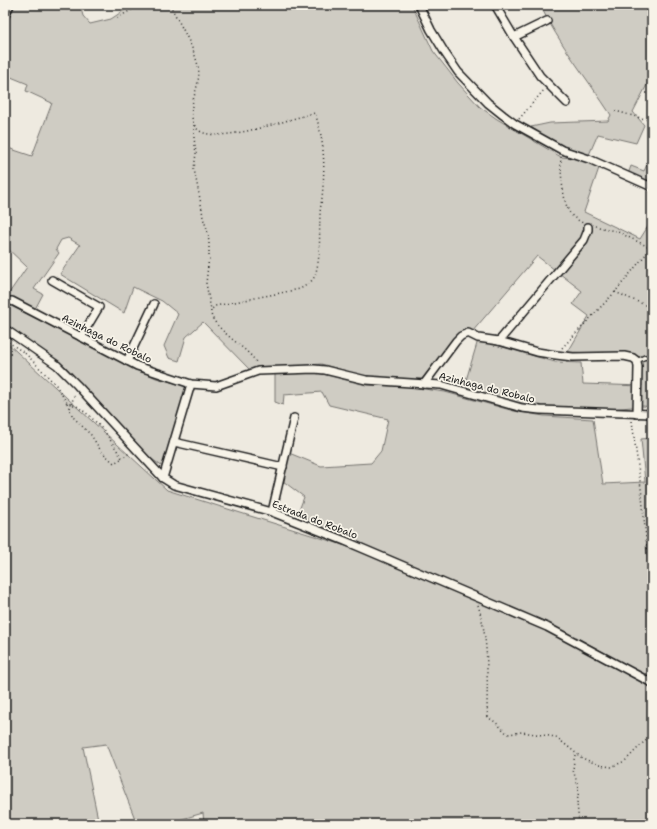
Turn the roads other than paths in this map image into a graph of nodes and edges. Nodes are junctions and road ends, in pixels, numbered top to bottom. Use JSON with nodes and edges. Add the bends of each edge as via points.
{"nodes":[{"id":1,"x":10,"y":5,"type":"edge"},
{"id":2,"x":419,"y":5,"type":"edge"},
{"id":3,"x":495,"y":5,"type":"edge"},
{"id":4,"x":5,"y":15,"type":"edge"},
{"id":5,"x":547,"y":21,"type":"dead end"},
{"id":6,"x":514,"y":38,"type":"junction"},
{"id":7,"x":567,"y":103,"type":"dead end"},
{"id":8,"x":652,"y":187,"type":"edge"},
{"id":9,"x":588,"y":227,"type":"road end"},
{"id":10,"x":52,"y":280,"type":"dead end"},
{"id":11,"x":5,"y":302,"type":"edge"},
{"id":12,"x":154,"y":304,"type":"dead end"},
{"id":13,"x":5,"y":329,"type":"edge"},
{"id":14,"x":81,"y":337,"type":"junction"},
{"id":15,"x":499,"y":341,"type":"junction"},
{"id":16,"x":652,"y":358,"type":"edge"},
{"id":17,"x":127,"y":361,"type":"junction"},
{"id":18,"x":637,"y":361,"type":"junction"},
{"id":19,"x":191,"y":384,"type":"junction"},
{"id":20,"x":424,"y":384,"type":"junction"},
{"id":21,"x":634,"y":414,"type":"junction"},
{"id":22,"x":652,"y":414,"type":"edge"},
{"id":23,"x":294,"y":418,"type":"dead end"},
{"id":24,"x":174,"y":442,"type":"junction"},
{"id":25,"x":283,"y":467,"type":"junction"},
{"id":26,"x":163,"y":478,"type":"junction"},
{"id":27,"x":272,"y":512,"type":"junction"},
{"id":28,"x":652,"y":683,"type":"edge"}],
"edges":[{"from":1,"to":4,"type":"street"},
{"from":2,"to":8,"type":"street","via":[[458,72],[488,103],[516,124],[562,150]]},
{"from":3,"to":6,"type":"street"},
{"from":5,"to":6,"type":"street"},
{"from":6,"to":7,"type":"street","via":[[548,86]]},
{"from":9,"to":15,"type":"street","via":[[584,240]]},
{"from":10,"to":14,"type":"street","via":[[99,307]]},
{"from":11,"to":14,"type":"street","name":"Azinhaga do Robalo","via":[[12,301]]},
{"from":12,"to":17,"type":"street"},
{"from":13,"to":26,"type":"street","name":"Estrada do Robalo","via":[[56,365]]},
{"from":14,"to":17,"type":"street","name":"Azinhaga do Robalo"},
{"from":15,"to":18,"type":"street","via":[[556,355],[624,356]]},
{"from":15,"to":20,"type":"street","via":[[465,334],[456,341]]},
{"from":16,"to":18,"type":"lane"},
{"from":17,"to":19,"type":"street","name":"Azinhaga do Robalo"},
{"from":18,"to":21,"type":"street"},
{"from":19,"to":20,"type":"street","name":"Azinhaga do Robalo","via":[[216,386],[258,371],[314,369],[366,380]]},
{"from":19,"to":24,"type":"street"},
{"from":20,"to":21,"type":"street","name":"Azinhaga do Robalo","via":[[441,385],[528,408]]},
{"from":21,"to":22,"type":"street","name":"Azinhaga do Robalo"},
{"from":23,"to":25,"type":"street"},
{"from":24,"to":25,"type":"street"},
{"from":24,"to":26,"type":"street"},
{"from":25,"to":27,"type":"street"},
{"from":26,"to":27,"type":"street","name":"Estrada do Robalo","via":[[174,485]]},
{"from":27,"to":28,"type":"street","name":"Estrada do Robalo","via":[[547,627]]}]}
